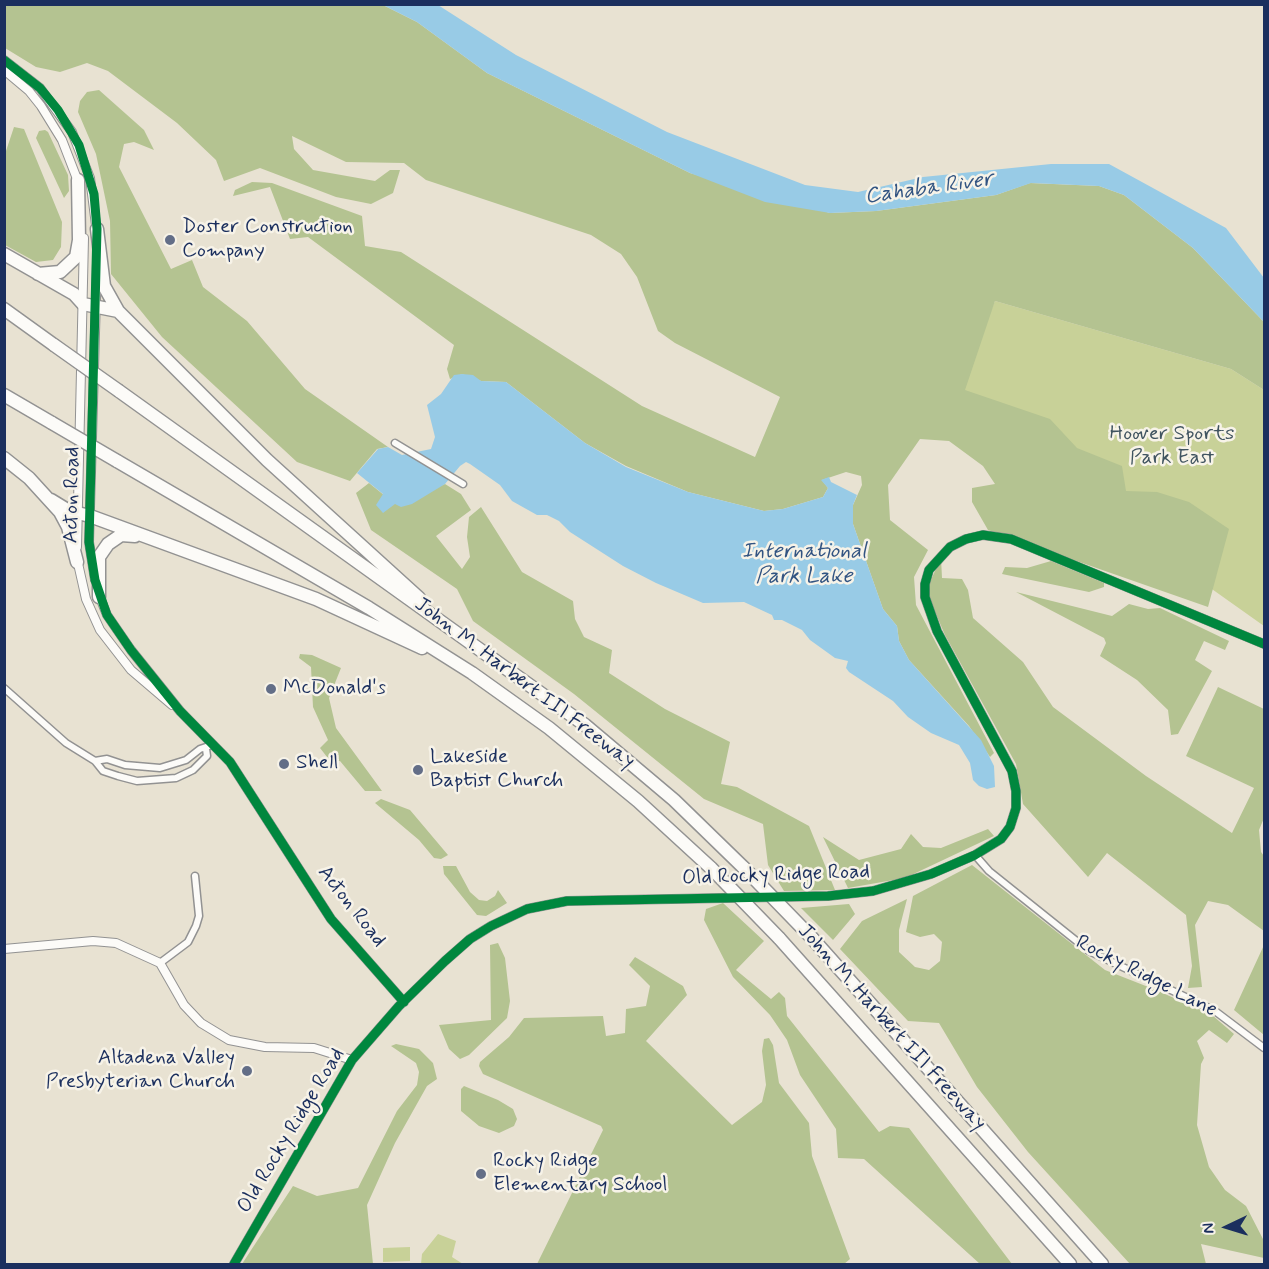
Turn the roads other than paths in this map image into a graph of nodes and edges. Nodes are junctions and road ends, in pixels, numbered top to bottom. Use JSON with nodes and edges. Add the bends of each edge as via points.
{"nodes":[{"id":1,"x":4,"y":60,"type":"edge"},
{"id":2,"x":4,"y":70,"type":"edge"},
{"id":3,"x":78,"y":180,"type":"junction"},
{"id":4,"x":97,"y":229,"type":"junction"},
{"id":5,"x":4,"y":254,"type":"edge"},
{"id":6,"x":38,"y":274,"type":"junction"},
{"id":7,"x":89,"y":305,"type":"junction"},
{"id":8,"x":4,"y":309,"type":"edge"},
{"id":9,"x":118,"y":311,"type":"junction"},
{"id":10,"x":4,"y":395,"type":"edge"},
{"id":11,"x":395,"y":443,"type":"dead end"},
{"id":12,"x":4,"y":458,"type":"edge"},
{"id":13,"x":463,"y":484,"type":"dead end"},
{"id":14,"x":51,"y":500,"type":"junction"},
{"id":15,"x":83,"y":514,"type":"junction"},
{"id":16,"x":145,"y":537,"type":"junction"},
{"id":17,"x":77,"y":562,"type":"junction"},
{"id":18,"x":99,"y":597,"type":"junction"},
{"id":19,"x":436,"y":617,"type":"junction"},
{"id":20,"x":1264,"y":644,"type":"edge"},
{"id":21,"x":472,"y":673,"type":"junction"},
{"id":22,"x":4,"y":688,"type":"edge"},
{"id":23,"x":180,"y":711,"type":"junction"},
{"id":24,"x":213,"y":742,"type":"junction"},
{"id":25,"x":206,"y":749,"type":"junction"},
{"id":26,"x":94,"y":761,"type":"junction"},
{"id":27,"x":975,"y":855,"type":"junction"},
{"id":28,"x":195,"y":876,"type":"dead end"},
{"id":29,"x":4,"y":949,"type":"edge"},
{"id":30,"x":160,"y":963,"type":"junction"},
{"id":31,"x":404,"y":1002,"type":"junction"},
{"id":32,"x":1264,"y":1048,"type":"edge"},
{"id":33,"x":352,"y":1060,"type":"junction"},
{"id":34,"x":234,"y":1264,"type":"edge"},
{"id":35,"x":1070,"y":1264,"type":"edge"},
{"id":36,"x":1101,"y":1264,"type":"edge"}],
"edges":[{"from":1,"to":4,"type":"street","name":"Acton Road","via":[[40,88],[68,126],[90,178]]},
{"from":2,"to":3,"type":"street","name":"Acton Road","via":[[41,106],[62,140]]},
{"from":3,"to":6,"type":"highway","via":[[76,257],[60,272]]},
{"from":3,"to":7,"type":"street","name":"Acton Road"},
{"from":4,"to":7,"type":"street","name":"Acton Road"},
{"from":4,"to":9,"type":"highway","via":[[104,286]]},
{"from":5,"to":6,"type":"highway"},
{"from":6,"to":7,"type":"highway"},
{"from":7,"to":9,"type":"highway"},
{"from":7,"to":15,"type":"street","name":"Acton Road"},
{"from":7,"to":15,"type":"street","name":"Acton Road"},
{"from":8,"to":19,"type":"highway","name":"John M. Harbert III Freeway","bridge":true},
{"from":9,"to":19,"type":"highway","via":[[267,460],[405,583]]},
{"from":10,"to":21,"type":"highway","name":"John M. Harbert III Freeway","bridge":true,"via":[[369,608]]},
{"from":11,"to":13,"type":"street"},
{"from":12,"to":14,"type":"highway"},
{"from":14,"to":15,"type":"highway","via":[[61,508]]},
{"from":14,"to":17,"type":"highway","via":[[68,527]]},
{"from":15,"to":16,"type":"highway"},
{"from":15,"to":17,"type":"street","name":"Acton Road"},
{"from":15,"to":18,"type":"street","name":"Acton Road"},
{"from":16,"to":18,"type":"highway","via":[[121,535],[108,544],[99,557]]},
{"from":16,"to":21,"type":"highway","via":[[316,599]]},
{"from":17,"to":23,"type":"street","name":"Acton Road","via":[[86,599],[109,643],[149,688]]},
{"from":18,"to":23,"type":"street","name":"Acton Road","via":[[117,632]]},
{"from":19,"to":36,"type":"highway","name":"John M. Harbert III Freeway","bridge":true,"via":[[585,725],[674,800],[744,868],[812,938]]},
{"from":20,"to":27,"type":"street","name":"Old Rocky Ridge Road","via":[[1011,539],[983,535],[950,548],[927,576],[929,612],[1005,756],[1016,791],[1010,827],[1001,839]]},
{"from":21,"to":35,"type":"highway","name":"John M. Harbert III Freeway","bridge":true,"via":[[549,728],[711,868],[779,938]]},
{"from":22,"to":26,"type":"street","via":[[66,743]]},
{"from":23,"to":24,"type":"street","name":"Acton Road"},
{"from":24,"to":25,"type":"street"},
{"from":24,"to":31,"type":"street","name":"Acton Road","via":[[230,762],[331,919]]},
{"from":25,"to":26,"type":"street","via":[[200,748],[186,760],[160,768],[107,759]]},
{"from":25,"to":26,"type":"street","via":[[207,756],[193,770],[157,781],[118,776],[103,771]]},
{"from":27,"to":31,"type":"street","name":"Old Rocky Ridge Road","via":[[910,882],[856,894],[567,901],[538,906],[470,939]]},
{"from":27,"to":32,"type":"street","name":"Rocky Ridge Lane","via":[[989,871],[1081,946],[1215,1011]]},
{"from":28,"to":30,"type":"street","via":[[199,916],[196,926],[188,942]]},
{"from":29,"to":30,"type":"street","via":[[93,941],[116,943]]},
{"from":30,"to":33,"type":"street","via":[[184,1005],[217,1034],[245,1045],[314,1048]]},
{"from":31,"to":33,"type":"street","name":"Old Rocky Ridge Road"},
{"from":33,"to":34,"type":"street","name":"Old Rocky Ridge Road"}]}
